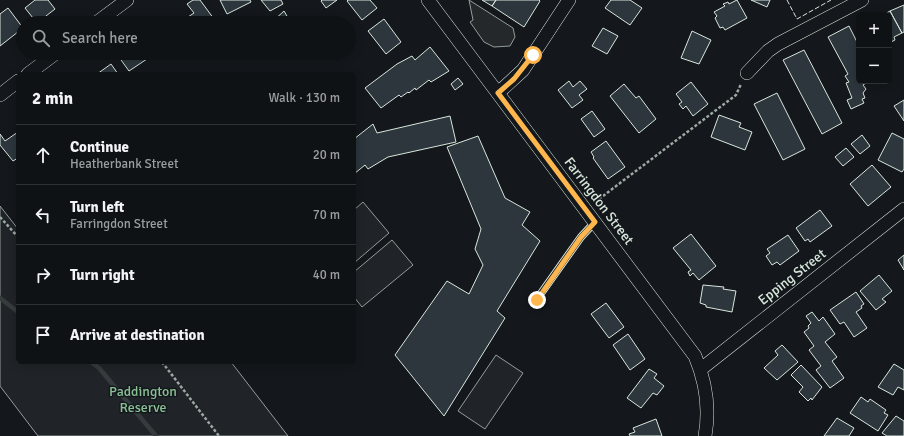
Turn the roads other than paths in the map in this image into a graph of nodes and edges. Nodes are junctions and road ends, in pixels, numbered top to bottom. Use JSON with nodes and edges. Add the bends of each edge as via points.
{"nodes":[{"id":1,"x":127,"y":0,"type":"edge"},
{"id":2,"x":428,"y":0,"type":"edge"},
{"id":3,"x":569,"y":0,"type":"edge"},
{"id":4,"x":862,"y":0,"type":"edge"},
{"id":5,"x":105,"y":16,"type":"edge"},
{"id":6,"x":47,"y":60,"type":"edge"},
{"id":7,"x":31,"y":72,"type":"edge"},
{"id":8,"x":747,"y":73,"type":"road end"},
{"id":9,"x":16,"y":83,"type":"edge"},
{"id":10,"x":498,"y":93,"type":"junction"},
{"id":11,"x":0,"y":95,"type":"edge"},
{"id":12,"x":904,"y":209,"type":"edge"},
{"id":13,"x":595,"y":222,"type":"junction"},
{"id":14,"x":537,"y":300,"type":"dead end"},
{"id":15,"x":701,"y":369,"type":"junction"},
{"id":16,"x":705,"y":436,"type":"edge"}],
"edges":[{"from":1,"to":5,"type":"street"},
{"from":2,"to":10,"type":"street","name":"Farringdon Street"},
{"from":3,"to":10,"type":"street","via":[[523,70]]},
{"from":4,"to":8,"type":"street","via":[[778,44]]},
{"from":6,"to":7,"type":"street"},
{"from":9,"to":11,"type":"street"},
{"from":10,"to":13,"type":"street","name":"Farringdon Street"},
{"from":12,"to":15,"type":"street","name":"Epping Street"},
{"from":13,"to":14,"type":"lane","via":[[581,237]]},
{"from":13,"to":15,"type":"street","name":"Farringdon Street","via":[[688,346]]},
{"from":15,"to":16,"type":"street","name":"Farringdon Street","via":[[707,402]]}]}
